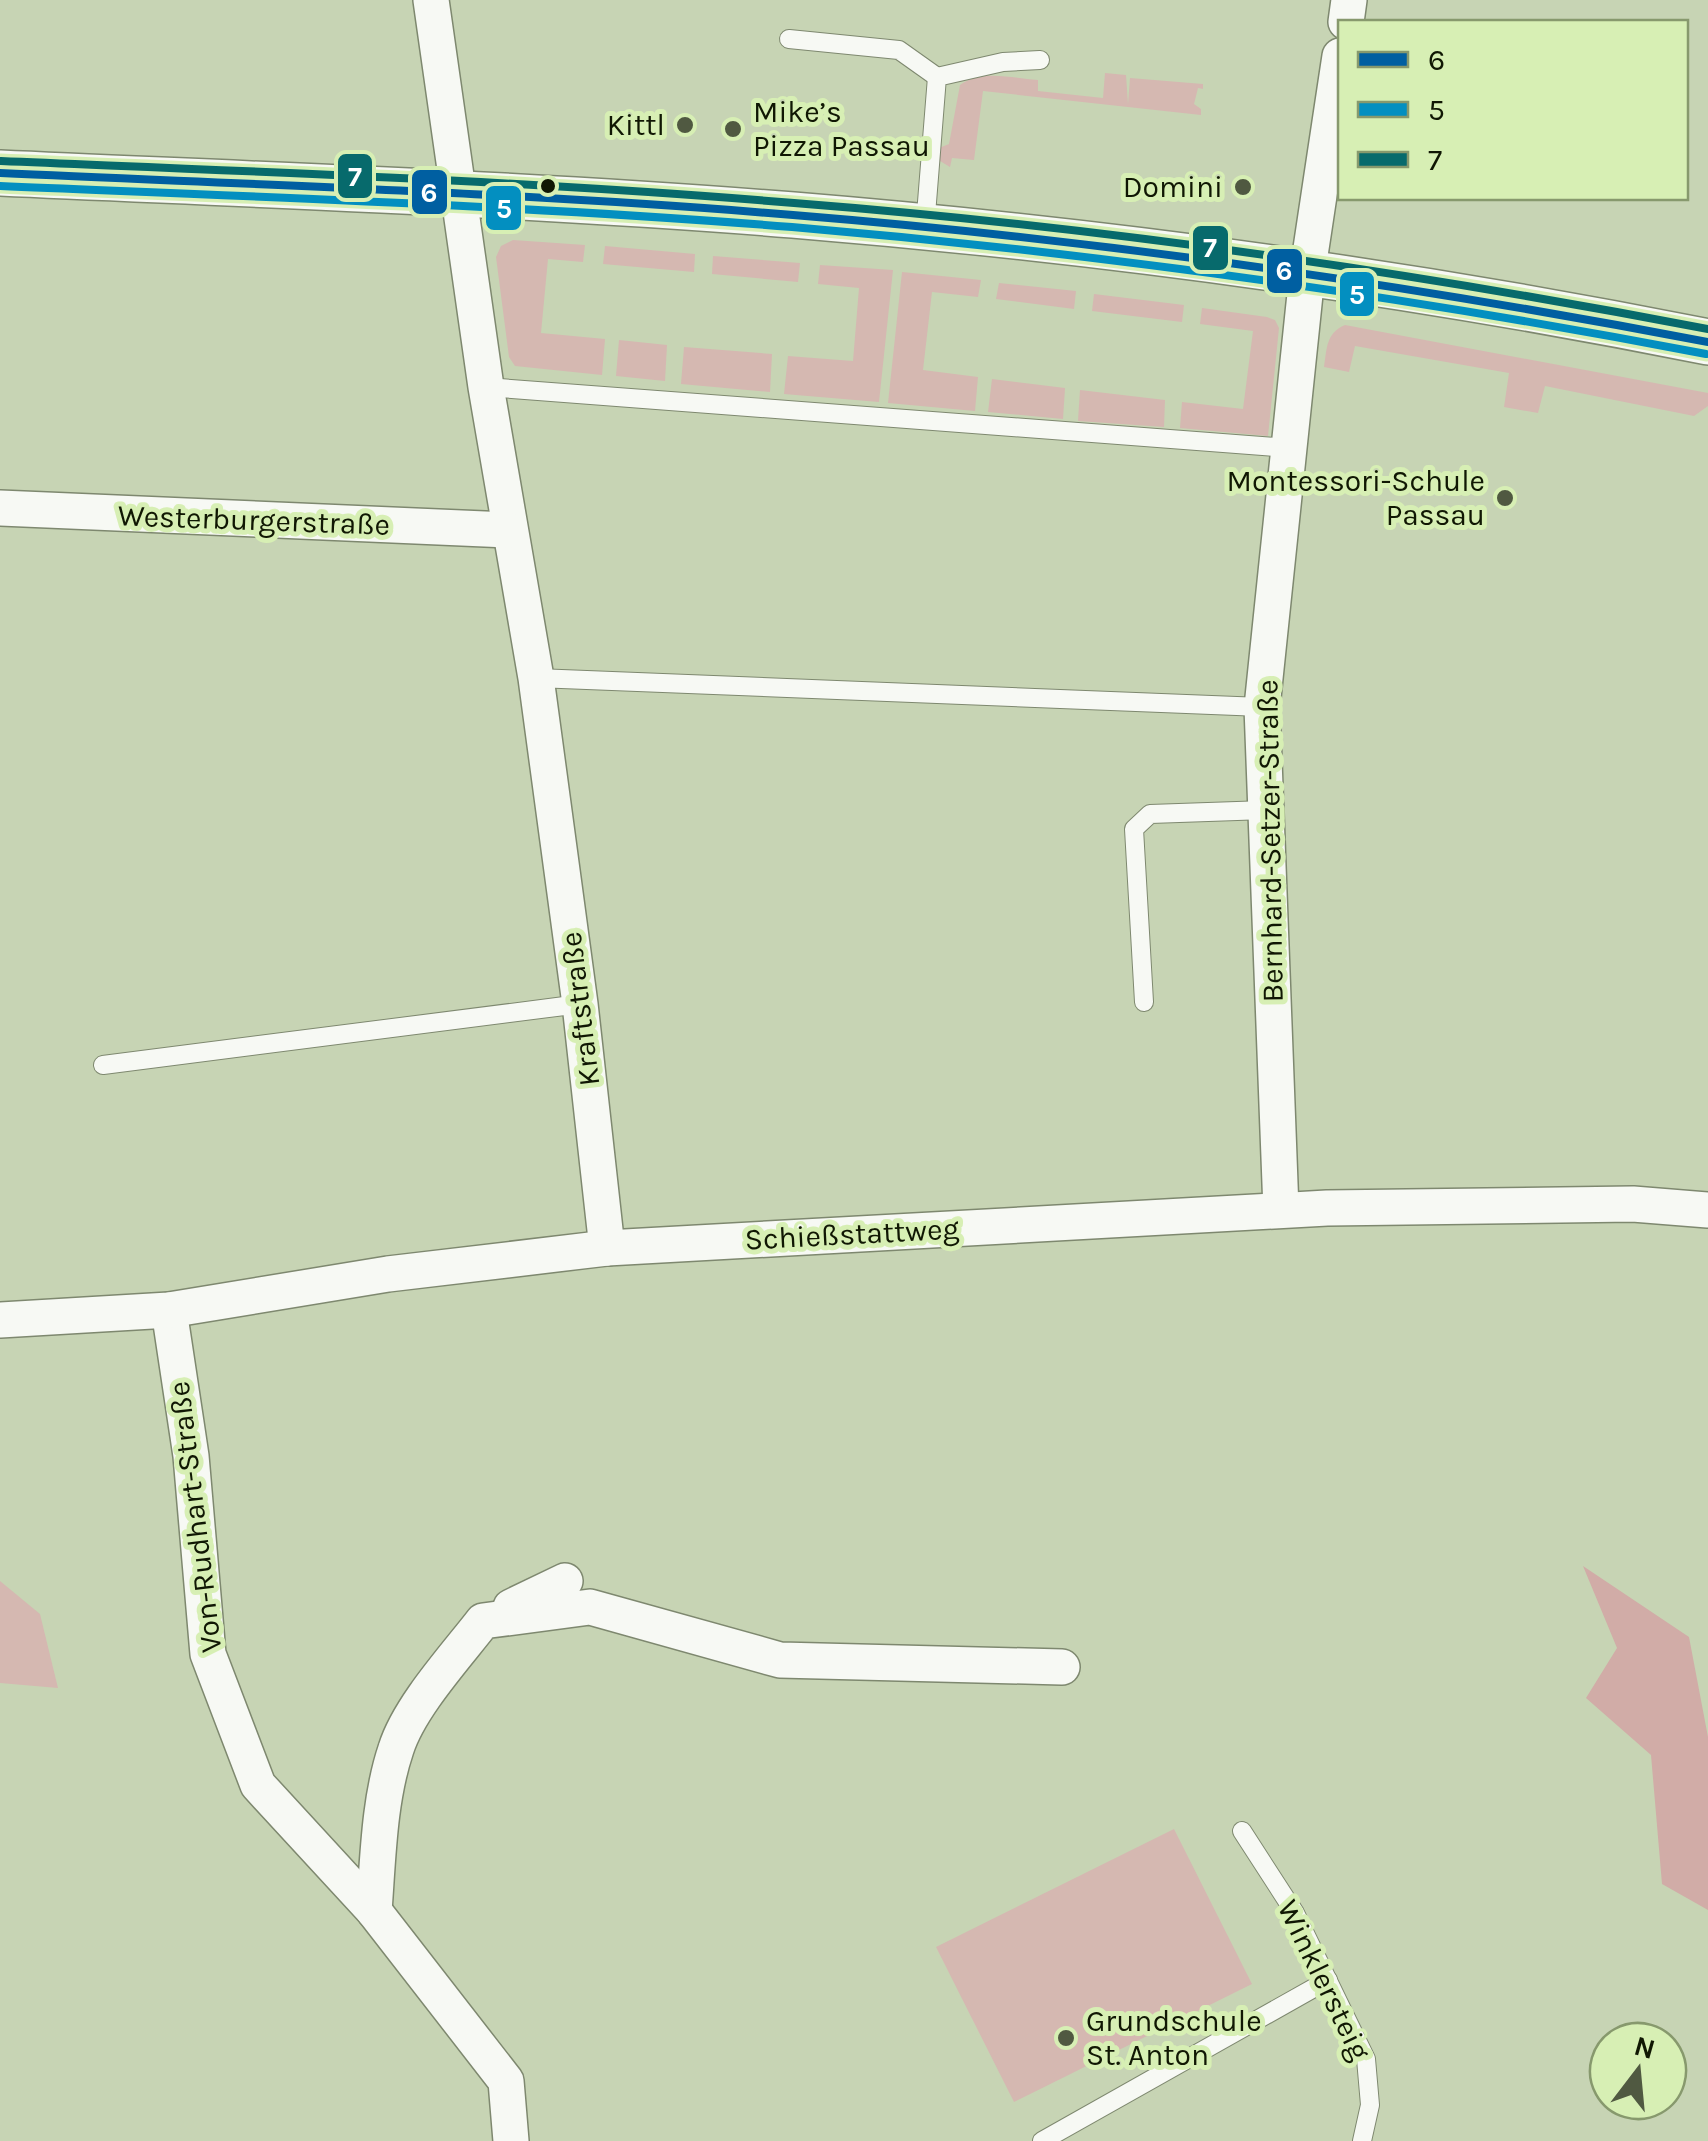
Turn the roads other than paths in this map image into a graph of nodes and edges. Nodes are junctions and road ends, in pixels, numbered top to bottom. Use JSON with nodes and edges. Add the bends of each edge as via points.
{"nodes":[{"id":1,"x":431,"y":0,"type":"edge"},
{"id":2,"x":789,"y":38,"type":"dead end"},
{"id":3,"x":1040,"y":60,"type":"dead end"},
{"id":4,"x":1338,"y":69,"type":"edge"},
{"id":5,"x":937,"y":77,"type":"junction"},
{"id":6,"x":0,"y":173,"type":"edge"},
{"id":7,"x":456,"y":195,"type":"junction"},
{"id":8,"x":925,"y":228,"type":"junction"},
{"id":9,"x":1307,"y":276,"type":"junction"},
{"id":10,"x":1708,"y":342,"type":"edge"},
{"id":11,"x":486,"y":387,"type":"junction"},
{"id":12,"x":1288,"y":448,"type":"junction"},
{"id":13,"x":0,"y":508,"type":"edge"},
{"id":14,"x":508,"y":530,"type":"junction"},
{"id":15,"x":536,"y":678,"type":"junction"},
{"id":16,"x":1262,"y":706,"type":"junction"},
{"id":17,"x":1266,"y":810,"type":"junction"},
{"id":18,"x":1144,"y":1002,"type":"dead end"},
{"id":19,"x":580,"y":1004,"type":"junction"},
{"id":20,"x":103,"y":1065,"type":"dead end"},
{"id":21,"x":1280,"y":1210,"type":"junction"},
{"id":22,"x":1708,"y":1210,"type":"edge"},
{"id":23,"x":607,"y":1248,"type":"junction"},
{"id":24,"x":169,"y":1310,"type":"junction"},
{"id":25,"x":0,"y":1320,"type":"edge"},
{"id":26,"x":565,"y":1581,"type":"dead end"},
{"id":27,"x":483,"y":1621,"type":"junction"},
{"id":28,"x":1062,"y":1667,"type":"dead end"},
{"id":29,"x":1242,"y":1830,"type":"dead end"},
{"id":30,"x":374,"y":1910,"type":"junction"},
{"id":31,"x":1328,"y":1980,"type":"junction"},
{"id":32,"x":511,"y":2141,"type":"edge"},
{"id":33,"x":1042,"y":2141,"type":"edge"},
{"id":34,"x":1362,"y":2141,"type":"edge"}],
"edges":[{"from":1,"to":7,"type":"street","name":"Kraftstraße"},
{"from":2,"to":5,"type":"lane","via":[[899,50]]},
{"from":3,"to":5,"type":"lane"},
{"from":4,"to":9,"type":"street","name":"Bernhard-Setzer-Straße"},
{"from":5,"to":8,"type":"lane"},
{"from":6,"to":7,"type":"street"},
{"from":7,"to":8,"type":"street"},
{"from":7,"to":11,"type":"street","name":"Kraftstraße"},
{"from":8,"to":9,"type":"street"},
{"from":9,"to":10,"type":"street"},
{"from":9,"to":12,"type":"street","name":"Bernhard-Setzer-Straße"},
{"from":11,"to":12,"type":"lane"},
{"from":11,"to":14,"type":"street","name":"Kraftstraße"},
{"from":12,"to":16,"type":"street","name":"Bernhard-Setzer-Straße"},
{"from":13,"to":14,"type":"street","name":"Westerburgerstraße"},
{"from":14,"to":15,"type":"street","name":"Kraftstraße"},
{"from":15,"to":16,"type":"lane"},
{"from":15,"to":19,"type":"street","name":"Kraftstraße"},
{"from":16,"to":17,"type":"street","name":"Bernhard-Setzer-Straße"},
{"from":17,"to":18,"type":"lane","via":[[1150,814],[1134,829]]},
{"from":17,"to":21,"type":"street","name":"Bernhard-Setzer-Straße"},
{"from":19,"to":20,"type":"lane"},
{"from":19,"to":23,"type":"street","name":"Kraftstraße"},
{"from":21,"to":22,"type":"street","name":"Schießstattweg","via":[[1633,1204]]},
{"from":21,"to":23,"type":"street","name":"Schießstattweg"},
{"from":23,"to":24,"type":"street","name":"Schießstattweg"},
{"from":24,"to":25,"type":"street","name":"Schießstattweg"},
{"from":24,"to":30,"type":"street","name":"Von-Rudhart-Straße","via":[[191,1456],[208,1654],[258,1786]]},
{"from":26,"to":27,"type":"street"},
{"from":27,"to":28,"type":"street","via":[[590,1607],[780,1660]]},
{"from":27,"to":30,"type":"street","via":[[428,1692],[396,1748]]},
{"from":29,"to":31,"type":"lane","name":"Winklersteig","via":[[1295,1912]]},
{"from":30,"to":32,"type":"street","name":"Von-Rudhart-Straße","via":[[506,2081]]},
{"from":31,"to":33,"type":"lane"},
{"from":31,"to":34,"type":"lane","name":"Winklersteig","via":[[1366,2059],[1370,2105]]}]}
